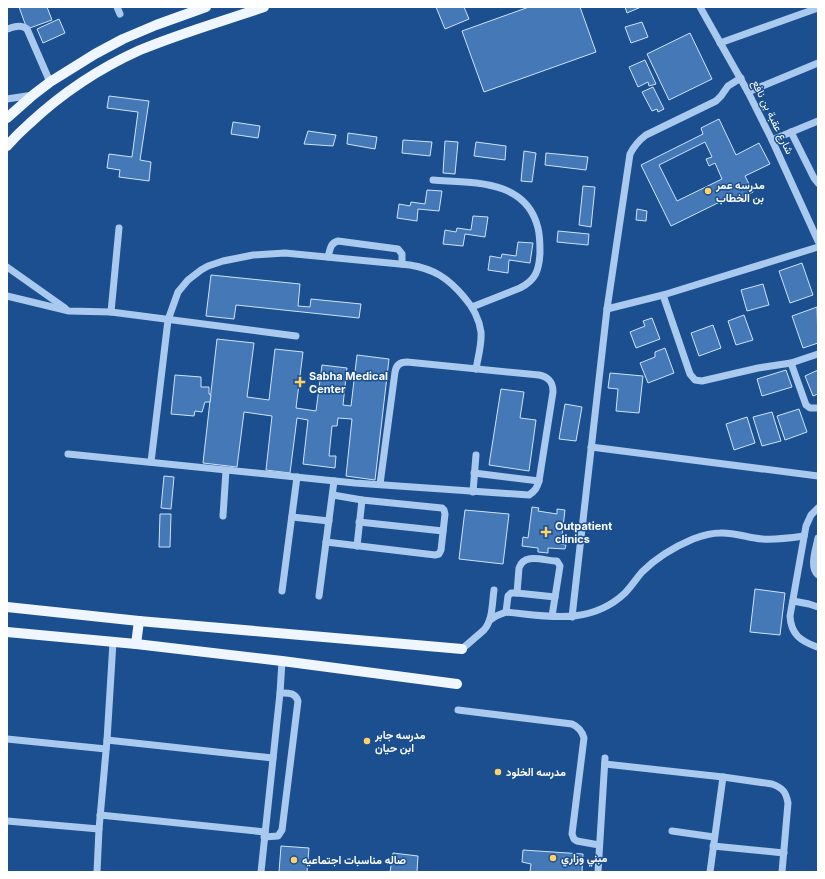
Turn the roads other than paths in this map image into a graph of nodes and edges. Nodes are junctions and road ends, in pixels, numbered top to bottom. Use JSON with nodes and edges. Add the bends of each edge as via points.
{"nodes":[{"id":1,"x":206,"y":7,"type":"edge"},
{"id":2,"x":700,"y":7,"type":"edge"},
{"id":3,"x":258,"y":8,"type":"edge"},
{"id":4,"x":818,"y":8,"type":"edge"},
{"id":5,"x":7,"y":29,"type":"edge"},
{"id":6,"x":720,"y":43,"type":"junction"},
{"id":7,"x":818,"y":63,"type":"edge"},
{"id":8,"x":741,"y":78,"type":"junction"},
{"id":9,"x":50,"y":82,"type":"junction"},
{"id":10,"x":748,"y":92,"type":"junction"},
{"id":11,"x":33,"y":95,"type":"junction"},
{"id":12,"x":7,"y":99,"type":"edge"},
{"id":13,"x":7,"y":118,"type":"edge"},
{"id":14,"x":818,"y":122,"type":"edge"},
{"id":15,"x":791,"y":132,"type":"junction"},
{"id":16,"x":772,"y":140,"type":"junction"},
{"id":17,"x":7,"y":146,"type":"edge"},
{"id":18,"x":433,"y":180,"type":"dead end"},
{"id":19,"x":818,"y":183,"type":"edge"},
{"id":20,"x":119,"y":228,"type":"dead end"},
{"id":21,"x":818,"y":242,"type":"edge"},
{"id":22,"x":818,"y":247,"type":"edge"},
{"id":23,"x":328,"y":257,"type":"junction"},
{"id":24,"x":402,"y":264,"type":"junction"},
{"id":25,"x":7,"y":268,"type":"edge"},
{"id":26,"x":663,"y":295,"type":"junction"},
{"id":27,"x":7,"y":296,"type":"edge"},
{"id":28,"x":472,"y":307,"type":"junction"},
{"id":29,"x":607,"y":309,"type":"junction"},
{"id":30,"x":69,"y":311,"type":"junction"},
{"id":31,"x":111,"y":312,"type":"junction"},
{"id":32,"x":168,"y":320,"type":"junction"},
{"id":33,"x":296,"y":336,"type":"dead end"},
{"id":34,"x":818,"y":354,"type":"edge"},
{"id":35,"x":791,"y":363,"type":"junction"},
{"id":36,"x":476,"y":369,"type":"junction"},
{"id":37,"x":818,"y":408,"type":"edge"},
{"id":38,"x":591,"y":447,"type":"junction"},
{"id":39,"x":68,"y":454,"type":"dead end"},
{"id":40,"x":476,"y":455,"type":"dead end"},
{"id":41,"x":151,"y":462,"type":"junction"},
{"id":42,"x":226,"y":470,"type":"junction"},
{"id":43,"x":474,"y":473,"type":"junction"},
{"id":44,"x":818,"y":476,"type":"edge"},
{"id":45,"x":297,"y":477,"type":"junction"},
{"id":46,"x":334,"y":481,"type":"junction"},
{"id":47,"x":539,"y":481,"type":"junction"},
{"id":48,"x":380,"y":484,"type":"junction"},
{"id":49,"x":473,"y":492,"type":"junction"},
{"id":50,"x":332,"y":495,"type":"junction"},
{"id":51,"x":362,"y":500,"type":"junction"},
{"id":52,"x":818,"y":508,"type":"edge"},
{"id":53,"x":223,"y":516,"type":"dead end"},
{"id":54,"x":292,"y":517,"type":"junction"},
{"id":55,"x":329,"y":521,"type":"junction"},
{"id":56,"x":359,"y":522,"type":"junction"},
{"id":57,"x":443,"y":531,"type":"junction"},
{"id":58,"x":804,"y":536,"type":"junction"},
{"id":59,"x":818,"y":538,"type":"edge"},
{"id":60,"x":326,"y":542,"type":"junction"},
{"id":61,"x":357,"y":546,"type":"junction"},
{"id":62,"x":817,"y":549,"type":"edge"},
{"id":63,"x":818,"y":575,"type":"edge"},
{"id":64,"x":494,"y":590,"type":"dead end"},
{"id":65,"x":282,"y":591,"type":"dead end"},
{"id":66,"x":517,"y":593,"type":"junction"},
{"id":67,"x":319,"y":596,"type":"dead end"},
{"id":68,"x":555,"y":597,"type":"junction"},
{"id":69,"x":792,"y":601,"type":"junction"},
{"id":70,"x":7,"y":607,"type":"edge"},
{"id":71,"x":818,"y":607,"type":"edge"},
{"id":72,"x":506,"y":612,"type":"junction"},
{"id":73,"x":552,"y":616,"type":"junction"},
{"id":74,"x":572,"y":617,"type":"junction"},
{"id":75,"x":490,"y":620,"type":"junction"},
{"id":76,"x":139,"y":621,"type":"junction"},
{"id":77,"x":7,"y":632,"type":"edge"},
{"id":78,"x":113,"y":642,"type":"junction"},
{"id":79,"x":136,"y":644,"type":"junction"},
{"id":80,"x":817,"y":647,"type":"dead end"},
{"id":81,"x":462,"y":649,"type":"joint"},
{"id":82,"x":282,"y":661,"type":"junction"},
{"id":83,"x":457,"y":684,"type":"dead end"},
{"id":84,"x":280,"y":693,"type":"junction"},
{"id":85,"x":458,"y":710,"type":"dead end"},
{"id":86,"x":7,"y":739,"type":"edge"},
{"id":87,"x":107,"y":740,"type":"junction"},
{"id":88,"x":106,"y":748,"type":"junction"},
{"id":89,"x":273,"y":758,"type":"junction"},
{"id":90,"x":723,"y":777,"type":"junction"},
{"id":91,"x":100,"y":815,"type":"junction"},
{"id":92,"x":7,"y":821,"type":"edge"},
{"id":93,"x":99,"y":829,"type":"junction"},
{"id":94,"x":672,"y":831,"type":"dead end"},
{"id":95,"x":265,"y":834,"type":"junction"},
{"id":96,"x":714,"y":837,"type":"junction"},
{"id":97,"x":599,"y":845,"type":"junction"},
{"id":98,"x":713,"y":846,"type":"junction"},
{"id":99,"x":784,"y":853,"type":"junction"},
{"id":100,"x":97,"y":872,"type":"edge"},
{"id":101,"x":261,"y":872,"type":"edge"},
{"id":102,"x":598,"y":872,"type":"edge"},
{"id":103,"x":710,"y":872,"type":"edge"},
{"id":104,"x":782,"y":872,"type":"edge"}],
"edges":[{"from":1,"to":9,"type":"main road","via":[[123,39]]},
{"from":2,"to":6,"type":"street","name":"شارع عقبة بن نافع"},
{"from":3,"to":17,"type":"main road","via":[[165,41],[108,67],[76,86],[43,111]]},
{"from":4,"to":6,"type":"street"},
{"from":5,"to":9,"type":"street","via":[[24,26],[27,29]]},
{"from":6,"to":8,"type":"street","name":"شارع عقبة بن نافع"},
{"from":7,"to":10,"type":"street"},
{"from":8,"to":10,"type":"street","name":"شارع عقبة بن نافع"},
{"from":8,"to":29,"type":"street","via":[[728,86],[716,101],[646,135],[633,147],[628,162]]},
{"from":9,"to":11,"type":"main road"},
{"from":10,"to":16,"type":"street","name":"شارع عقبة بن نافع"},
{"from":11,"to":12,"type":"street"},
{"from":11,"to":13,"type":"main road"},
{"from":14,"to":15,"type":"street"},
{"from":15,"to":16,"type":"street"},
{"from":15,"to":19,"type":"street"},
{"from":16,"to":21,"type":"street","name":"شارع عقبة بن نافع"},
{"from":18,"to":28,"type":"street","via":[[499,187],[520,199],[535,219],[540,239],[537,272],[520,288]]},
{"from":20,"to":31,"type":"street"},
{"from":22,"to":26,"type":"street"},
{"from":23,"to":24,"type":"street"},
{"from":23,"to":24,"type":"street","via":[[331,245],[338,241],[398,249],[402,254]]},
{"from":23,"to":32,"type":"street","via":[[285,253],[238,257],[216,263],[188,280],[178,292]]},
{"from":24,"to":28,"type":"street","via":[[418,266],[443,277]]},
{"from":25,"to":30,"type":"street"},
{"from":26,"to":29,"type":"street"},
{"from":26,"to":35,"type":"street","via":[[694,380]]},
{"from":27,"to":30,"type":"street"},
{"from":28,"to":36,"type":"street","via":[[478,318],[481,333]]},
{"from":29,"to":38,"type":"street"},
{"from":30,"to":31,"type":"street"},
{"from":31,"to":32,"type":"street"},
{"from":32,"to":33,"type":"street"},
{"from":32,"to":41,"type":"street"},
{"from":34,"to":35,"type":"street"},
{"from":35,"to":37,"type":"street","via":[[806,405]]},
{"from":36,"to":47,"type":"street","via":[[539,375],[550,380],[553,392]]},
{"from":36,"to":48,"type":"street","via":[[407,362],[398,364]]},
{"from":38,"to":44,"type":"street"},
{"from":38,"to":74,"type":"street"},
{"from":39,"to":41,"type":"street"},
{"from":40,"to":43,"type":"street"},
{"from":41,"to":42,"type":"street"},
{"from":42,"to":45,"type":"street"},
{"from":42,"to":53,"type":"street"},
{"from":43,"to":47,"type":"street"},
{"from":43,"to":49,"type":"street"},
{"from":45,"to":46,"type":"street"},
{"from":45,"to":54,"type":"street"},
{"from":46,"to":48,"type":"street"},
{"from":46,"to":50,"type":"street"},
{"from":47,"to":49,"type":"street","via":[[537,488],[529,495]]},
{"from":48,"to":49,"type":"street"},
{"from":50,"to":51,"type":"street"},
{"from":50,"to":55,"type":"street"},
{"from":51,"to":56,"type":"street"},
{"from":51,"to":57,"type":"street","via":[[442,508],[445,512]]},
{"from":52,"to":58,"type":"street","via":[[808,520]]},
{"from":54,"to":55,"type":"street"},
{"from":54,"to":65,"type":"street"},
{"from":55,"to":60,"type":"street"},
{"from":56,"to":57,"type":"street"},
{"from":56,"to":61,"type":"street"},
{"from":57,"to":61,"type":"street","via":[[440,552],[437,555]]},
{"from":58,"to":69,"type":"street"},
{"from":58,"to":74,"type":"street","via":[[768,539],[720,533],[703,536],[654,561],[625,593],[604,608]]},
{"from":59,"to":62,"type":"street"},
{"from":60,"to":61,"type":"street"},
{"from":60,"to":67,"type":"street"},
{"from":62,"to":63,"type":"street","via":[[813,567]]},
{"from":64,"to":75,"type":"street"},
{"from":66,"to":68,"type":"street"},
{"from":66,"to":68,"type":"street","via":[[520,565],[530,558],[557,561],[560,566]]},
{"from":66,"to":72,"type":"street","via":[[508,596]]},
{"from":68,"to":73,"type":"street"},
{"from":69,"to":71,"type":"street"},
{"from":69,"to":80,"type":"street","via":[[792,628],[801,640]]},
{"from":70,"to":76,"type":"main road"},
{"from":72,"to":73,"type":"street"},
{"from":72,"to":75,"type":"street"},
{"from":73,"to":74,"type":"street"},
{"from":75,"to":81,"type":"street","via":[[487,627]]},
{"from":76,"to":79,"type":"main road"},
{"from":76,"to":81,"type":"main road"},
{"from":77,"to":78,"type":"main road"},
{"from":78,"to":79,"type":"main road"},
{"from":78,"to":87,"type":"street"},
{"from":79,"to":82,"type":"main road"},
{"from":82,"to":83,"type":"main road"},
{"from":82,"to":84,"type":"street"},
{"from":84,"to":89,"type":"street"},
{"from":84,"to":95,"type":"street","via":[[295,695],[298,701],[282,830],[278,836]]},
{"from":85,"to":97,"type":"street","via":[[577,726],[584,738],[572,834],[577,841]]},
{"from":86,"to":88,"type":"street"},
{"from":87,"to":88,"type":"street"},
{"from":87,"to":89,"type":"street"},
{"from":88,"to":91,"type":"street"},
{"from":89,"to":95,"type":"street"},
{"from":90,"to":96,"type":"street"},
{"from":90,"to":97,"type":"street","via":[[605,761]]},
{"from":90,"to":99,"type":"street","via":[[772,784],[784,791],[788,803]]},
{"from":91,"to":93,"type":"street"},
{"from":91,"to":95,"type":"street"},
{"from":92,"to":93,"type":"street"},
{"from":93,"to":100,"type":"street"},
{"from":94,"to":96,"type":"street"},
{"from":95,"to":101,"type":"street"},
{"from":96,"to":98,"type":"street"},
{"from":97,"to":102,"type":"street"},
{"from":98,"to":99,"type":"street"},
{"from":98,"to":103,"type":"street"},
{"from":99,"to":104,"type":"street"}]}
